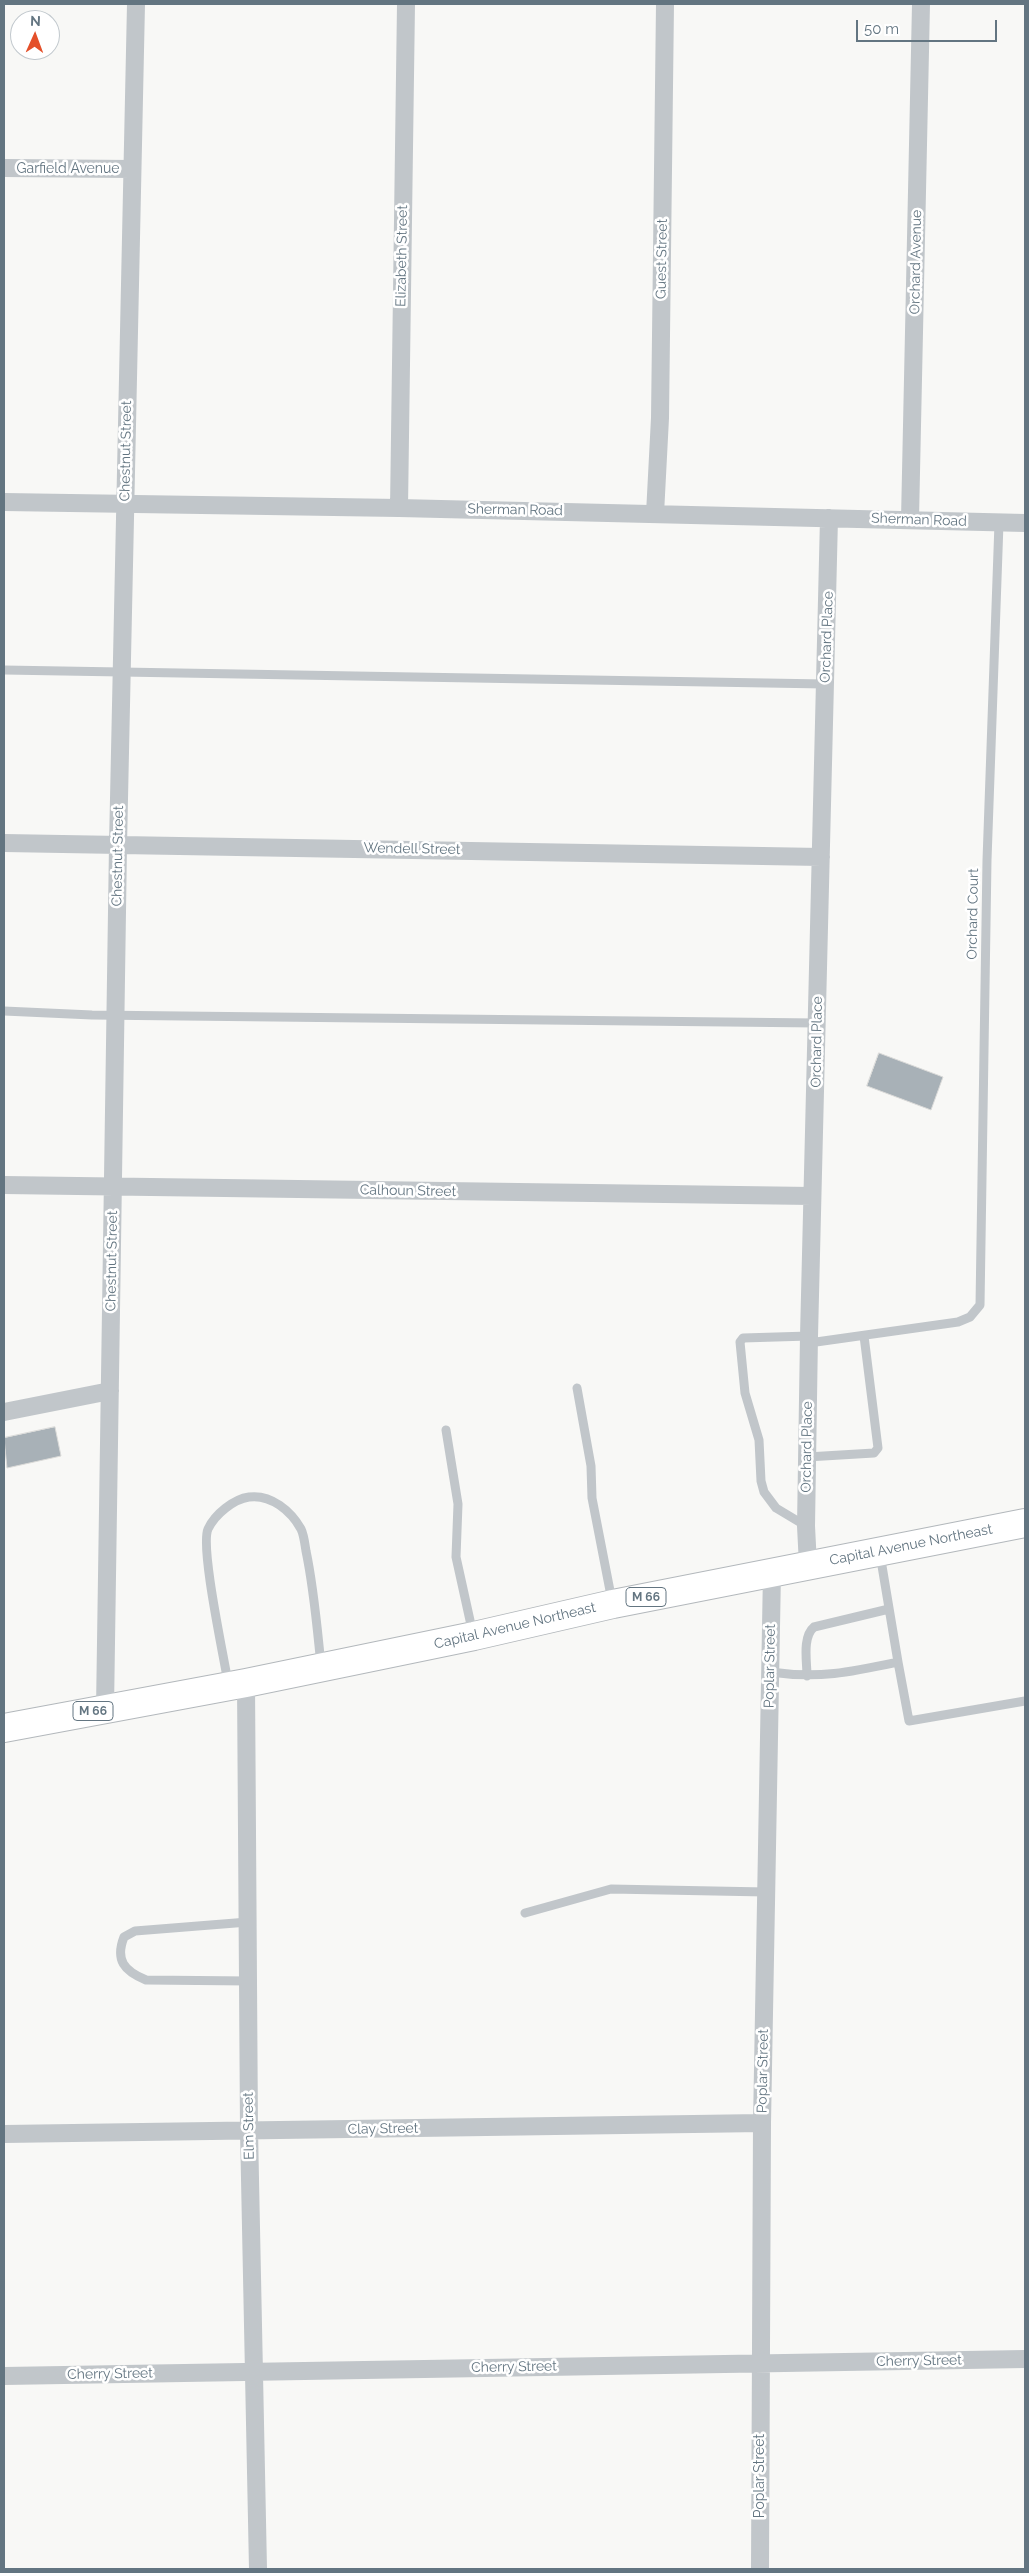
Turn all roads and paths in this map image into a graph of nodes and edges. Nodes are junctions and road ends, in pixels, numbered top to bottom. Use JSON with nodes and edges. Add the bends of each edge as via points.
{"nodes":[{"id":1,"x":136,"y":4,"type":"edge"},
{"id":2,"x":406,"y":4,"type":"edge"},
{"id":3,"x":666,"y":4,"type":"edge"},
{"id":4,"x":921,"y":4,"type":"edge"},
{"id":5,"x":4,"y":168,"type":"edge"},
{"id":6,"x":132,"y":169,"type":"junction"},
{"id":7,"x":4,"y":502,"type":"edge"},
{"id":8,"x":124,"y":503,"type":"junction"},
{"id":9,"x":399,"y":508,"type":"junction"},
{"id":10,"x":655,"y":514,"type":"junction"},
{"id":11,"x":829,"y":518,"type":"junction"},
{"id":12,"x":910,"y":519,"type":"junction"},
{"id":13,"x":998,"y":523,"type":"junction"},
{"id":14,"x":1025,"y":523,"type":"edge"},
{"id":15,"x":4,"y":670,"type":"edge"},
{"id":16,"x":122,"y":672,"type":"junction"},
{"id":17,"x":825,"y":684,"type":"junction"},
{"id":18,"x":4,"y":843,"type":"edge"},
{"id":19,"x":118,"y":845,"type":"junction"},
{"id":20,"x":820,"y":857,"type":"junction"},
{"id":21,"x":4,"y":1011,"type":"edge"},
{"id":22,"x":117,"y":1015,"type":"junction"},
{"id":23,"x":817,"y":1023,"type":"junction"},
{"id":24,"x":4,"y":1185,"type":"edge"},
{"id":25,"x":114,"y":1187,"type":"junction"},
{"id":26,"x":812,"y":1196,"type":"junction"},
{"id":27,"x":864,"y":1336,"type":"junction"},
{"id":28,"x":809,"y":1340,"type":"junction"},
{"id":29,"x":577,"y":1388,"type":"dead end"},
{"id":30,"x":110,"y":1392,"type":"junction"},
{"id":31,"x":4,"y":1412,"type":"edge"},
{"id":32,"x":446,"y":1430,"type":"dead end"},
{"id":33,"x":807,"y":1457,"type":"junction"},
{"id":34,"x":1025,"y":1523,"type":"edge"},
{"id":35,"x":806,"y":1526,"type":"junction"},
{"id":36,"x":880,"y":1551,"type":"junction"},
{"id":37,"x":808,"y":1566,"type":"junction"},
{"id":38,"x":772,"y":1572,"type":"junction"},
{"id":39,"x":613,"y":1604,"type":"junction"},
{"id":40,"x":889,"y":1608,"type":"junction"},
{"id":41,"x":474,"y":1636,"type":"junction"},
{"id":42,"x":898,"y":1662,"type":"junction"},
{"id":43,"x":321,"y":1668,"type":"junction"},
{"id":44,"x":770,"y":1672,"type":"junction"},
{"id":45,"x":807,"y":1676,"type":"junction"},
{"id":46,"x":237,"y":1685,"type":"junction"},
{"id":47,"x":1025,"y":1700,"type":"edge"},
{"id":48,"x":105,"y":1709,"type":"junction"},
{"id":49,"x":4,"y":1728,"type":"edge"},
{"id":50,"x":766,"y":1892,"type":"junction"},
{"id":51,"x":525,"y":1913,"type":"dead end"},
{"id":52,"x":248,"y":1922,"type":"junction"},
{"id":53,"x":249,"y":1981,"type":"junction"},
{"id":54,"x":762,"y":2123,"type":"junction"},
{"id":55,"x":249,"y":2130,"type":"junction"},
{"id":56,"x":4,"y":2134,"type":"edge"},
{"id":57,"x":1025,"y":2359,"type":"edge"},
{"id":58,"x":761,"y":2363,"type":"junction"},
{"id":59,"x":254,"y":2370,"type":"junction"},
{"id":60,"x":4,"y":2376,"type":"edge"},
{"id":61,"x":258,"y":2569,"type":"edge"},
{"id":62,"x":760,"y":2569,"type":"edge"}],
"edges":[{"from":1,"to":6,"type":"street","name":"Chestnut Street"},
{"from":2,"to":9,"type":"street","name":"Elizabeth Street"},
{"from":3,"to":10,"type":"street","name":"Guest Street","via":[[660,418]]},
{"from":4,"to":12,"type":"street","name":"Orchard Avenue"},
{"from":5,"to":6,"type":"street","name":"Garfield Avenue"},
{"from":6,"to":8,"type":"street","name":"Chestnut Street"},
{"from":7,"to":8,"type":"street","name":"Sherman Road"},
{"from":8,"to":9,"type":"street","name":"Sherman Road"},
{"from":8,"to":16,"type":"street","name":"Chestnut Street"},
{"from":9,"to":10,"type":"street","name":"Sherman Road"},
{"from":10,"to":11,"type":"street","name":"Sherman Road"},
{"from":11,"to":12,"type":"street","name":"Sherman Road"},
{"from":11,"to":17,"type":"street","name":"Orchard Place"},
{"from":12,"to":13,"type":"street","name":"Sherman Road"},
{"from":13,"to":14,"type":"street","name":"Sherman Road"},
{"from":13,"to":27,"type":"lane","name":"Orchard Court","via":[[987,860],[980,1305],[970,1318],[958,1322]]},
{"from":15,"to":16,"type":"lane"},
{"from":16,"to":17,"type":"lane"},
{"from":16,"to":19,"type":"street","name":"Chestnut Street"},
{"from":17,"to":20,"type":"street","name":"Orchard Place"},
{"from":18,"to":19,"type":"street","name":"Wendell Street"},
{"from":19,"to":20,"type":"street","name":"Wendell Street"},
{"from":19,"to":22,"type":"street","name":"Chestnut Street"},
{"from":20,"to":23,"type":"street","name":"Orchard Place"},
{"from":21,"to":22,"type":"lane"},
{"from":22,"to":23,"type":"lane"},
{"from":22,"to":25,"type":"street","name":"Chestnut Street"},
{"from":23,"to":26,"type":"street","name":"Orchard Place"},
{"from":24,"to":25,"type":"street","name":"Calhoun Street"},
{"from":25,"to":26,"type":"street","name":"Calhoun Street"},
{"from":25,"to":30,"type":"street","name":"Chestnut Street"},
{"from":26,"to":28,"type":"street","name":"Orchard Place"},
{"from":27,"to":28,"type":"lane"},
{"from":27,"to":33,"type":"lane","via":[[878,1448],[874,1453]]},
{"from":28,"to":33,"type":"street","name":"Orchard Place"},
{"from":28,"to":35,"type":"lane","via":[[743,1338],[740,1342],[745,1393],[757,1426],[764,1492],[776,1508]]},
{"from":29,"to":39,"type":"lane","via":[[591,1466],[592,1498]]},
{"from":30,"to":31,"type":"street"},
{"from":30,"to":48,"type":"street","name":"Chestnut Street"},
{"from":32,"to":41,"type":"lane","via":[[458,1504],[456,1557]]},
{"from":33,"to":35,"type":"street","name":"Orchard Place"},
{"from":34,"to":36,"type":"main road","name":"Capital Avenue Northeast","number":"M 66"},
{"from":35,"to":37,"type":"street","name":"Orchard Place"},
{"from":36,"to":37,"type":"main road","name":"Capital Avenue Northeast","number":"M 66"},
{"from":36,"to":40,"type":"lane"},
{"from":37,"to":38,"type":"main road","name":"Capital Avenue Northeast","number":"M 66"},
{"from":38,"to":39,"type":"main road","name":"Capital Avenue Northeast","number":"M 66"},
{"from":38,"to":44,"type":"street","name":"Poplar Street"},
{"from":39,"to":41,"type":"main road","name":"Capital Avenue Northeast","number":"M 66"},
{"from":40,"to":42,"type":"lane"},
{"from":40,"to":45,"type":"lane","via":[[810,1630]]},
{"from":41,"to":43,"type":"main road","name":"Capital Avenue Northeast","number":"M 66"},
{"from":42,"to":45,"type":"lane","via":[[834,1675]]},
{"from":42,"to":47,"type":"lane","via":[[909,1721]]},
{"from":43,"to":46,"type":"main road","name":"Capital Avenue Northeast","number":"M 66"},
{"from":43,"to":46,"type":"lane","via":[[302,1530],[272,1499],[249,1497],[234,1501],[221,1512],[208,1529],[206,1551]]},
{"from":44,"to":45,"type":"lane"},
{"from":44,"to":50,"type":"street","name":"Poplar Street"},
{"from":46,"to":48,"type":"main road","name":"Capital Avenue Northeast","number":"M 66"},
{"from":46,"to":52,"type":"street","name":"Elm Street"},
{"from":48,"to":49,"type":"main road","name":"Capital Avenue Northeast","number":"M 66"},
{"from":50,"to":51,"type":"lane","via":[[611,1889]]},
{"from":50,"to":54,"type":"street","name":"Poplar Street"},
{"from":52,"to":53,"type":"street","name":"Elm Street"},
{"from":52,"to":53,"type":"lane","via":[[135,1931],[124,1937],[120,1948],[122,1962],[130,1973],[146,1980]]},
{"from":53,"to":55,"type":"street","name":"Elm Street"},
{"from":54,"to":55,"type":"street","name":"Clay Street"},
{"from":54,"to":58,"type":"street","name":"Poplar Street"},
{"from":55,"to":56,"type":"street","name":"Clay Street"},
{"from":55,"to":59,"type":"street","name":"Elm Street"},
{"from":57,"to":58,"type":"street","name":"Cherry Street"},
{"from":58,"to":59,"type":"street","name":"Cherry Street"},
{"from":58,"to":62,"type":"street","name":"Poplar Street"},
{"from":59,"to":60,"type":"street","name":"Cherry Street"},
{"from":59,"to":61,"type":"street","name":"Elm Street"}]}
